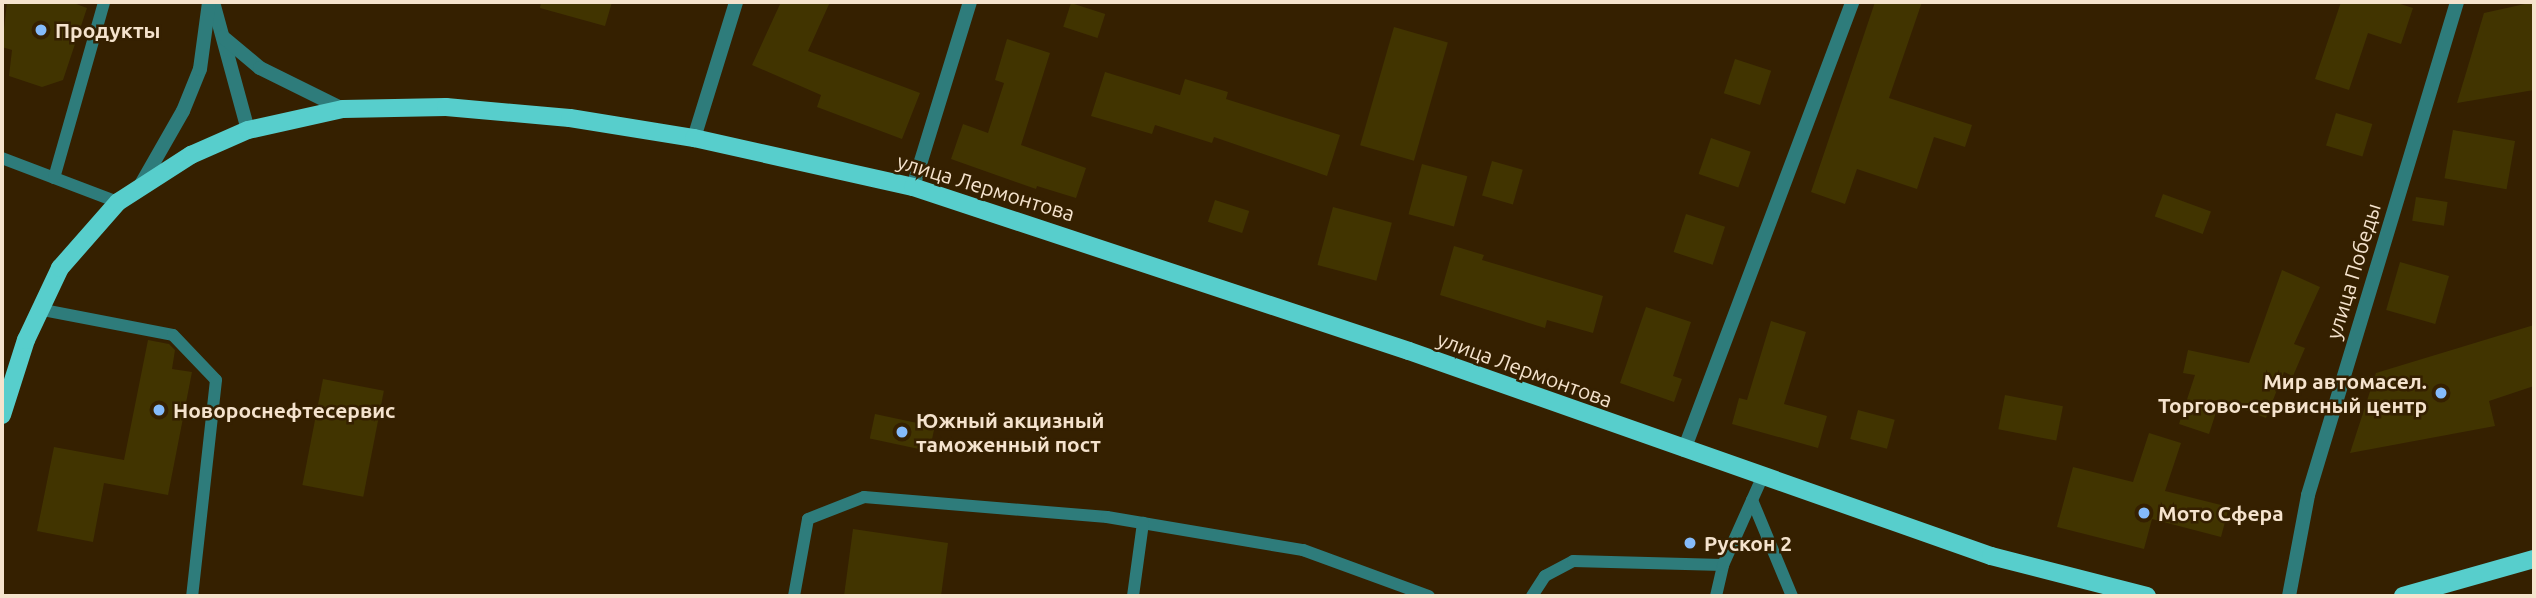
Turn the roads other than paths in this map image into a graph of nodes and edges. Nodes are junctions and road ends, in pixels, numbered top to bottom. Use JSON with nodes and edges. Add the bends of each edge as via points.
{"nodes":[{"id":1,"x":104,"y":2,"type":"edge"},
{"id":2,"x":211,"y":2,"type":"edge"},
{"id":3,"x":736,"y":2,"type":"edge"},
{"id":4,"x":970,"y":2,"type":"edge"},
{"id":5,"x":1852,"y":2,"type":"edge"},
{"id":6,"x":2457,"y":2,"type":"edge"},
{"id":7,"x":223,"y":37,"type":"junction"},
{"id":8,"x":343,"y":109,"type":"junction"},
{"id":9,"x":248,"y":130,"type":"junction"},
{"id":10,"x":694,"y":138,"type":"junction"},
{"id":11,"x":2,"y":158,"type":"edge"},
{"id":12,"x":54,"y":178,"type":"junction"},
{"id":13,"x":913,"y":187,"type":"junction"},
{"id":14,"x":139,"y":188,"type":"junction"},
{"id":15,"x":118,"y":202,"type":"junction"},
{"id":16,"x":38,"y":309,"type":"junction"},
{"id":17,"x":2,"y":415,"type":"edge"},
{"id":18,"x":1684,"y":450,"type":"junction"},
{"id":19,"x":1762,"y":478,"type":"junction"},
{"id":20,"x":1752,"y":500,"type":"junction"},
{"id":21,"x":1143,"y":523,"type":"junction"},
{"id":22,"x":2534,"y":559,"type":"edge"},
{"id":23,"x":1723,"y":565,"type":"junction"},
{"id":24,"x":192,"y":596,"type":"edge"},
{"id":25,"x":794,"y":596,"type":"edge"},
{"id":26,"x":1133,"y":596,"type":"edge"},
{"id":27,"x":1429,"y":596,"type":"edge"},
{"id":28,"x":1532,"y":596,"type":"edge"},
{"id":29,"x":1717,"y":596,"type":"edge"},
{"id":30,"x":1791,"y":596,"type":"edge"},
{"id":31,"x":2147,"y":596,"type":"edge"},
{"id":32,"x":2289,"y":596,"type":"edge"},
{"id":33,"x":2403,"y":596,"type":"edge"}],
"edges":[{"from":1,"to":12,"type":"lane"},
{"from":2,"to":7,"type":"street"},
{"from":2,"to":14,"type":"street","via":[[200,69],[183,111]]},
{"from":3,"to":10,"type":"street"},
{"from":4,"to":13,"type":"street"},
{"from":5,"to":18,"type":"street"},
{"from":6,"to":32,"type":"street","name":"улица Победы","via":[[2308,495]]},
{"from":7,"to":8,"type":"street","via":[[260,68]]},
{"from":7,"to":9,"type":"street"},
{"from":8,"to":9,"type":"main road","name":"улица Лермонтова"},
{"from":8,"to":10,"type":"main road","name":"улица Лермонтова","via":[[446,107],[569,118]]},
{"from":9,"to":14,"type":"main road","name":"улица Лермонтова","via":[[191,155]]},
{"from":10,"to":13,"type":"main road","name":"улица Лермонтова"},
{"from":11,"to":12,"type":"lane"},
{"from":12,"to":15,"type":"lane"},
{"from":13,"to":18,"type":"main road","name":"улица Лермонтова","via":[[1304,316]]},
{"from":14,"to":15,"type":"main road","name":"улица Лермонтова"},
{"from":15,"to":16,"type":"main road","name":"улица Лермонтова","via":[[60,268]]},
{"from":16,"to":17,"type":"main road","name":"улица Лермонтова"},
{"from":16,"to":24,"type":"lane","via":[[173,335],[216,380]]},
{"from":18,"to":19,"type":"main road","name":"улица Лермонтова"},
{"from":19,"to":20,"type":"lane"},
{"from":19,"to":31,"type":"main road","name":"улица Лермонтова","via":[[1991,556]]},
{"from":20,"to":23,"type":"lane"},
{"from":20,"to":30,"type":"lane"},
{"from":21,"to":25,"type":"lane","via":[[864,497],[808,519]]},
{"from":21,"to":26,"type":"lane"},
{"from":21,"to":27,"type":"lane","via":[[1303,550]]},
{"from":22,"to":33,"type":"main road"},
{"from":23,"to":28,"type":"lane","via":[[1573,561],[1545,576]]},
{"from":23,"to":29,"type":"lane"}]}
